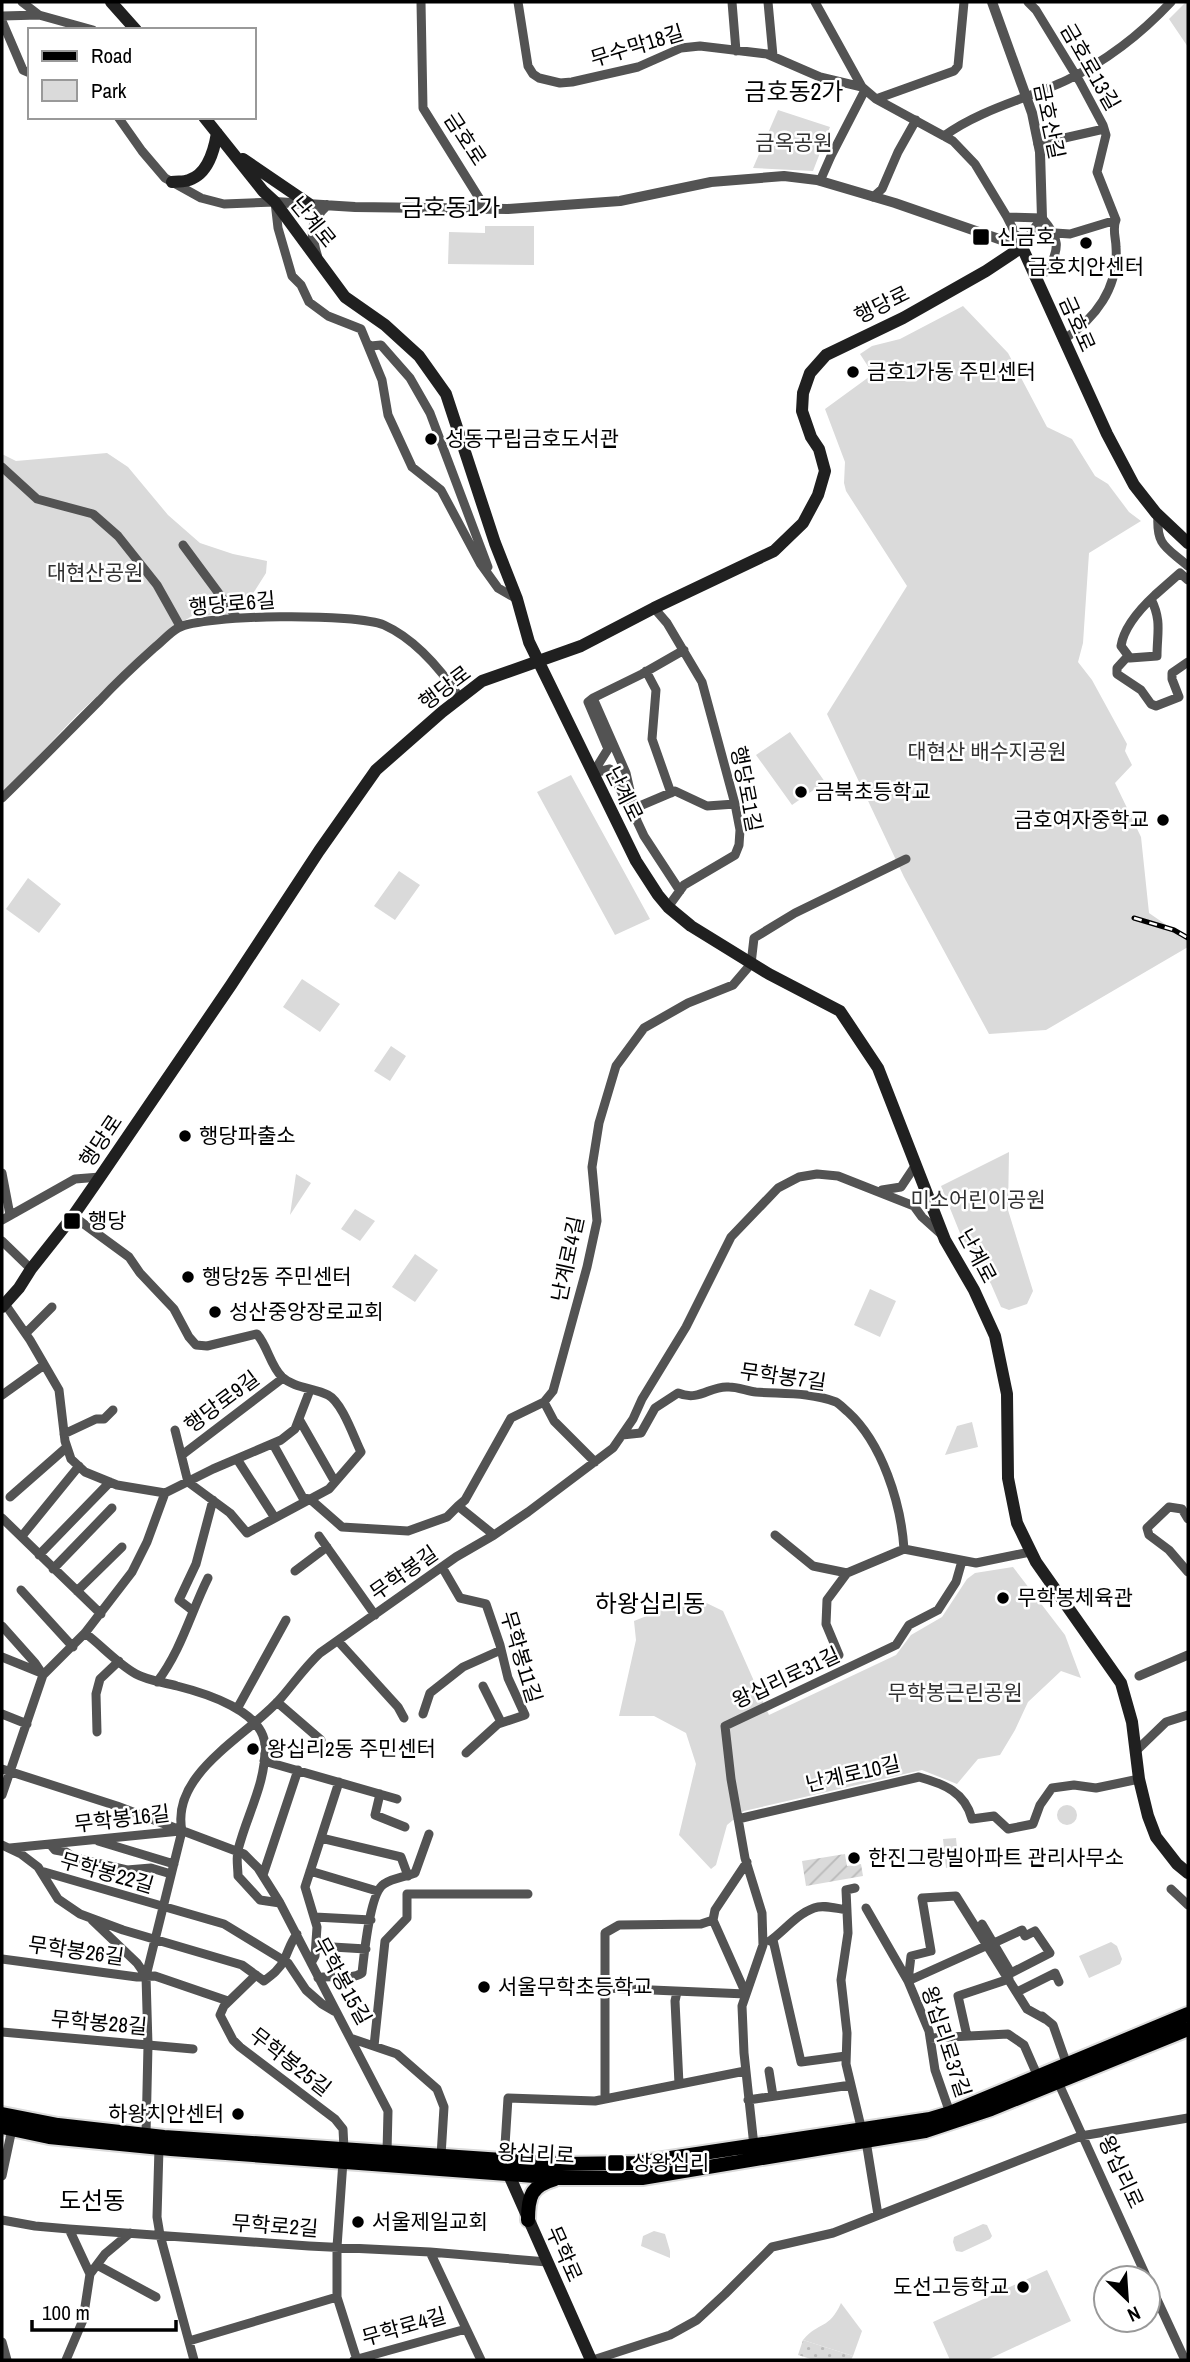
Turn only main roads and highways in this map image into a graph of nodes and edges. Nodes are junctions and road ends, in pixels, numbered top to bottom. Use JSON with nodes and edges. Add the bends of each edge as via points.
{"nodes":[{"id":1,"x":111,"y":2,"type":"edge"},
{"id":2,"x":134,"y":28,"type":"edge"},
{"id":3,"x":206,"y":119,"type":"edge"},
{"id":4,"x":217,"y":133,"type":"junction"},
{"id":5,"x":232,"y":151,"type":"junction"},
{"id":6,"x":172,"y":182,"type":"road end"},
{"id":7,"x":309,"y":204,"type":"road end"},
{"id":8,"x":1022,"y":247,"type":"joint"},
{"id":9,"x":1188,"y":543,"type":"edge"},
{"id":10,"x":538,"y":662,"type":"junction"},
{"id":11,"x":3,"y":1305,"type":"edge"},
{"id":12,"x":1188,"y":1873,"type":"edge"},
{"id":13,"x":1188,"y":2014,"type":"edge"},
{"id":14,"x":1188,"y":2029,"type":"edge"},
{"id":15,"x":2,"y":2114,"type":"edge"},
{"id":16,"x":7,"y":2128,"type":"edge"},
{"id":17,"x":864,"y":2136,"type":"junction"},
{"id":18,"x":344,"y":2155,"type":"junction"},
{"id":19,"x":508,"y":2165,"type":"junction"},
{"id":20,"x":588,"y":2171,"type":"junction"},
{"id":21,"x":561,"y":2178,"type":"junction"},
{"id":22,"x":528,"y":2220,"type":"junction"},
{"id":23,"x":592,"y":2360,"type":"edge"}],
"edges":[{"from":1,"to":2,"type":"main road"},
{"from":3,"to":4,"type":"main road"},
{"from":4,"to":5,"type":"main road"},
{"from":4,"to":6,"type":"main road","via":[[203,170],[192,179]]},
{"from":5,"to":7,"type":"main road"},
{"from":5,"to":10,"type":"main road","name":"난계로","via":[[345,298],[419,356],[446,394]]},
{"from":8,"to":9,"type":"main road","name":"금호로","via":[[1134,485]]},
{"from":8,"to":10,"type":"main road","name":"행당로","via":[[915,311],[826,355],[810,373],[802,411],[825,471],[803,523],[774,551],[581,646]]},
{"from":10,"to":11,"type":"main road","name":"행당로","via":[[482,681],[376,770],[100,1177]]},
{"from":10,"to":12,"type":"main road","name":"난계로","via":[[636,861],[668,907],[751,964],[840,1011],[878,1068],[943,1236],[995,1336],[1007,1394],[1008,1478],[1017,1523],[1030,1552],[1121,1683],[1132,1722],[1139,1779],[1156,1837]]},
{"from":13,"to":17,"type":"main road","name":"왕십리로","via":[[950,2113]]},
{"from":14,"to":17,"type":"main road","name":"왕십리로","via":[[953,2123],[925,2131]]},
{"from":15,"to":18,"type":"main road","name":"왕십리로","via":[[58,2125]]},
{"from":16,"to":18,"type":"main road","name":"왕십리로","via":[[159,2148]]},
{"from":17,"to":20,"type":"main road","name":"왕십리로"},
{"from":18,"to":19,"type":"main road","name":"왕십리로"},
{"from":18,"to":19,"type":"main road","name":"왕십리로","via":[[387,2152]]},
{"from":19,"to":20,"type":"main road","name":"왕십리로"},
{"from":19,"to":21,"type":"main road","name":"왕십리로"},
{"from":19,"to":22,"type":"main road","name":"무학로"},
{"from":20,"to":21,"type":"main road","name":"왕십리로"},
{"from":21,"to":22,"type":"main road","via":[[537,2186],[528,2204]]},
{"from":22,"to":23,"type":"main road","name":"무학로"}]}
